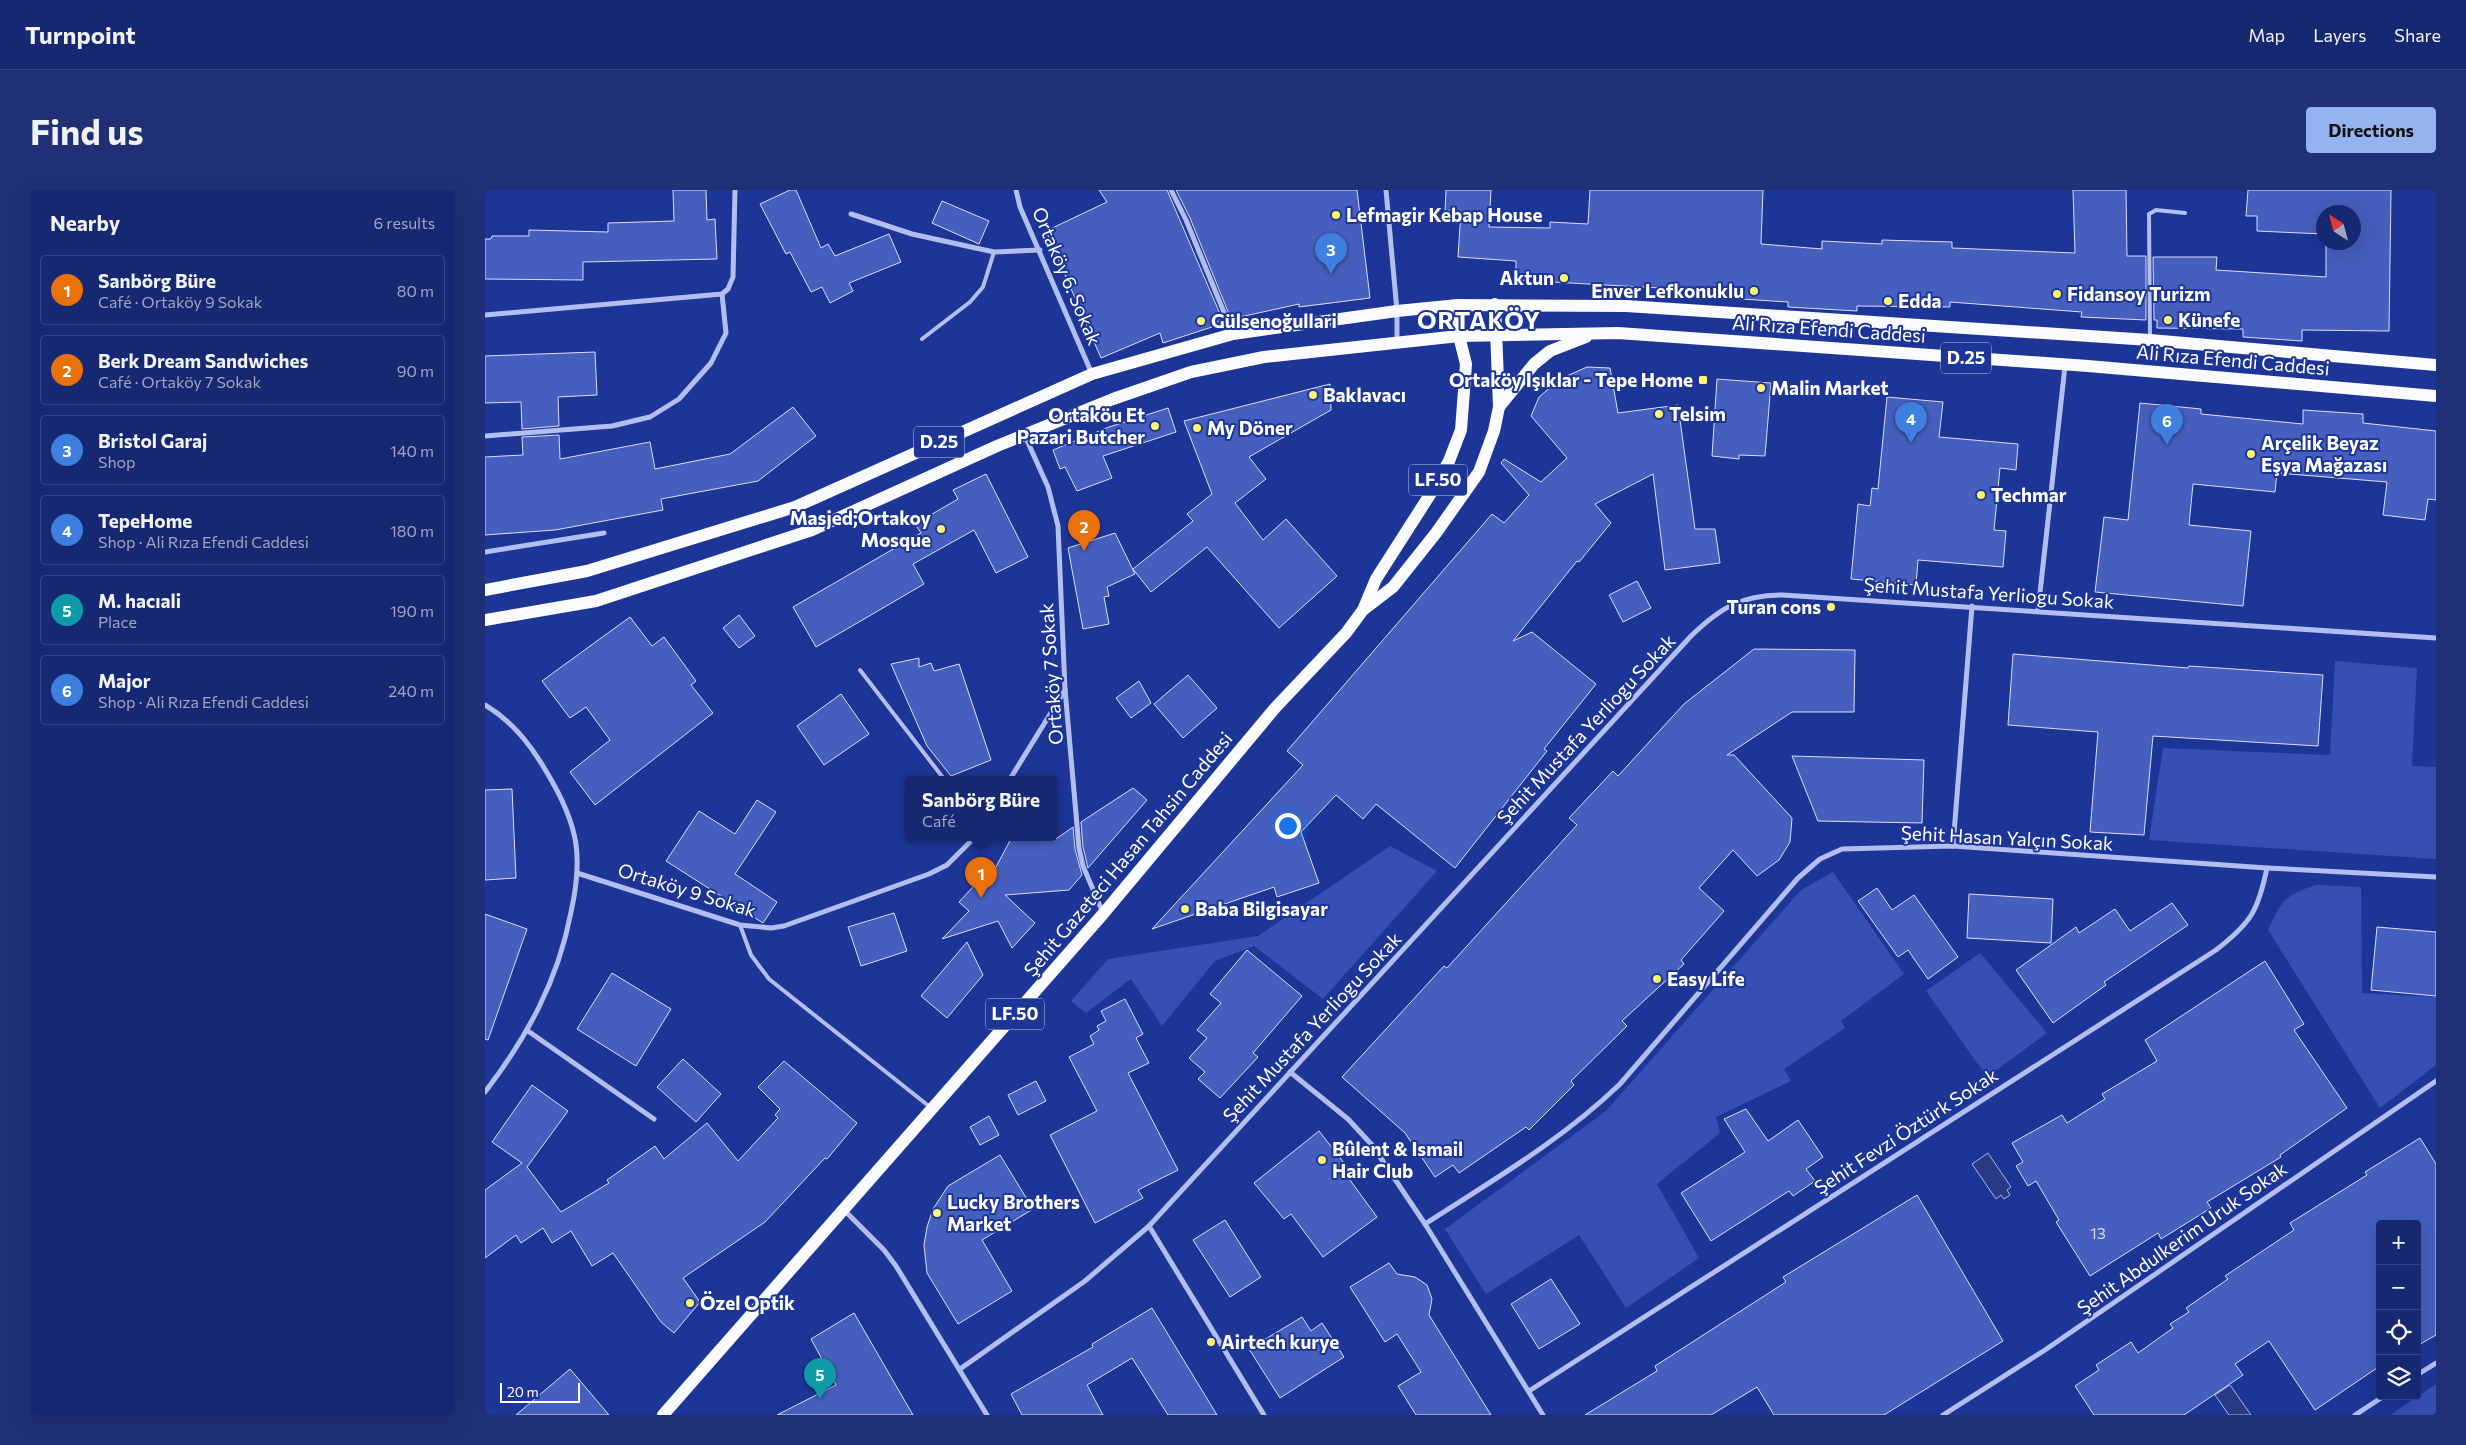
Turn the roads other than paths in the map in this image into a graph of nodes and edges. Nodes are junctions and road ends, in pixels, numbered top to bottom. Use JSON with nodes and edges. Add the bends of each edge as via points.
{"nodes":[{"id":1,"x":735,"y":190,"type":"edge"},
{"id":2,"x":1016,"y":190,"type":"edge"},
{"id":3,"x":1171,"y":190,"type":"edge"},
{"id":4,"x":1386,"y":190,"type":"edge"},
{"id":5,"x":2185,"y":213,"type":"dead end"},
{"id":6,"x":851,"y":214,"type":"dead end"},
{"id":7,"x":1040,"y":250,"type":"junction"},
{"id":8,"x":994,"y":252,"type":"junction"},
{"id":9,"x":722,"y":294,"type":"junction"},
{"id":10,"x":1458,"y":304,"type":"junction"},
{"id":11,"x":1495,"y":304,"type":"junction"},
{"id":12,"x":1397,"y":311,"type":"junction"},
{"id":13,"x":485,"y":315,"type":"edge"},
{"id":14,"x":1596,"y":333,"type":"junction"},
{"id":15,"x":1233,"y":334,"type":"junction"},
{"id":16,"x":1496,"y":335,"type":"junction"},
{"id":17,"x":1459,"y":336,"type":"junction"},
{"id":18,"x":922,"y":339,"type":"dead end"},
{"id":19,"x":2150,"y":340,"type":"junction"},
{"id":20,"x":1397,"y":342,"type":"junction"},
{"id":21,"x":2065,"y":364,"type":"junction"},
{"id":22,"x":2436,"y":365,"type":"edge"},
{"id":23,"x":1092,"y":374,"type":"junction"},
{"id":24,"x":2436,"y":396,"type":"edge"},
{"id":25,"x":1499,"y":407,"type":"junction"},
{"id":26,"x":1025,"y":434,"type":"junction"},
{"id":27,"x":485,"y":436,"type":"edge"},
{"id":28,"x":604,"y":533,"type":"dead end"},
{"id":29,"x":485,"y":552,"type":"edge"},
{"id":30,"x":485,"y":590,"type":"edge"},
{"id":31,"x":1971,"y":606,"type":"junction"},
{"id":32,"x":1363,"y":610,"type":"junction"},
{"id":33,"x":2038,"y":611,"type":"junction"},
{"id":34,"x":485,"y":620,"type":"edge"},
{"id":35,"x":2436,"y":638,"type":"edge"},
{"id":36,"x":860,"y":670,"type":"dead end"},
{"id":37,"x":1065,"y":689,"type":"junction"},
{"id":38,"x":485,"y":705,"type":"edge"},
{"id":39,"x":942,"y":776,"type":"edge"},
{"id":40,"x":1013,"y":776,"type":"edge"},
{"id":41,"x":971,"y":841,"type":"edge"},
{"id":42,"x":1953,"y":846,"type":"junction"},
{"id":43,"x":2267,"y":868,"type":"junction"},
{"id":44,"x":577,"y":873,"type":"junction"},
{"id":45,"x":2436,"y":877,"type":"edge"},
{"id":46,"x":1103,"y":914,"type":"junction"},
{"id":47,"x":741,"y":925,"type":"junction"},
{"id":48,"x":528,"y":1031,"type":"junction"},
{"id":49,"x":1290,"y":1072,"type":"junction"},
{"id":50,"x":2436,"y":1081,"type":"edge"},
{"id":51,"x":485,"y":1092,"type":"edge"},
{"id":52,"x":932,"y":1109,"type":"junction"},
{"id":53,"x":654,"y":1119,"type":"dead end"},
{"id":54,"x":844,"y":1210,"type":"junction"},
{"id":55,"x":1425,"y":1224,"type":"junction"},
{"id":56,"x":1149,"y":1226,"type":"junction"},
{"id":57,"x":2436,"y":1363,"type":"edge"},
{"id":58,"x":961,"y":1369,"type":"junction"},
{"id":59,"x":2421,"y":1372,"type":"edge"},
{"id":60,"x":1529,"y":1391,"type":"junction"},
{"id":61,"x":2378,"y":1400,"type":"edge"},
{"id":62,"x":663,"y":1415,"type":"edge"},
{"id":63,"x":987,"y":1415,"type":"edge"},
{"id":64,"x":1264,"y":1415,"type":"edge"},
{"id":65,"x":1543,"y":1415,"type":"edge"},
{"id":66,"x":1943,"y":1415,"type":"edge"},
{"id":67,"x":2355,"y":1415,"type":"edge"}],
"edges":[{"from":1,"to":9,"type":"street","via":[[733,277]]},
{"from":2,"to":7,"type":"street","name":"Ortaköy 6. Sokak","via":[[1020,207]]},
{"from":3,"to":15,"type":"street"},
{"from":4,"to":12,"type":"street"},
{"from":5,"to":19,"type":"lane","via":[[2156,210],[2149,214]]},
{"from":6,"to":8,"type":"street","via":[[912,234]]},
{"from":7,"to":8,"type":"street"},
{"from":7,"to":23,"type":"street","name":"Ortaköy 6. Sokak"},
{"from":8,"to":18,"type":"lane","via":[[983,287],[970,302]]},
{"from":9,"to":13,"type":"street"},
{"from":9,"to":27,"type":"street","via":[[726,333],[711,363],[679,400],[650,417],[612,426]]},
{"from":10,"to":11,"type":"main road","name":"Ali Rıza Efendi Caddesi","number":"D.25"},
{"from":10,"to":12,"type":"main road","name":"Ali Rıza Efendi Caddesi","number":"D.25"},
{"from":10,"to":17,"type":"main road","name":"Şehit Gazeteci Hasan Tahsin Caddesi","number":"LF.50"},
{"from":11,"to":16,"type":"main road","name":"Şehit Gazeteci Hasan Tahsin Caddesi","number":"LF.50"},
{"from":11,"to":19,"type":"main road","name":"Ali Rıza Efendi Caddesi","number":"D.25","via":[[1626,306]]},
{"from":12,"to":15,"type":"main road","number":"D.25"},
{"from":12,"to":20,"type":"street"},
{"from":14,"to":16,"type":"main road","name":"Ali Rıza Efendi Caddesi","number":"D.25"},
{"from":14,"to":21,"type":"main road","name":"Ali Rıza Efendi Caddesi","number":"D.25"},
{"from":14,"to":25,"type":"main road","via":[[1550,351],[1534,364]]},
{"from":15,"to":23,"type":"main road","number":"D.25"},
{"from":16,"to":17,"type":"main road","name":"Ali Rıza Efendi Caddesi","number":"D.25"},
{"from":16,"to":25,"type":"main road","name":"Şehit Gazeteci Hasan Tahsin Caddesi","number":"LF.50"},
{"from":17,"to":20,"type":"main road","number":"D.25"},
{"from":17,"to":32,"type":"main road","name":"Şehit Gazeteci Hasan Tahsin Caddesi","number":"LF.50","via":[[1466,364],[1461,430],[1449,461],[1376,579]]},
{"from":19,"to":22,"type":"main road","name":"Ali Rıza Efendi Caddesi","number":"D.25"},
{"from":20,"to":26,"type":"main road","number":"D.25","via":[[1264,357],[1191,372]]},
{"from":21,"to":24,"type":"main road","name":"Ali Rıza Efendi Caddesi","number":"D.25"},
{"from":21,"to":33,"type":"street"},
{"from":23,"to":30,"type":"main road","number":"D.25","via":[[795,507],[587,571]]},
{"from":25,"to":32,"type":"main road","name":"Şehit Gazeteci Hasan Tahsin Caddesi","number":"LF.50","via":[[1479,472],[1393,588]]},
{"from":26,"to":34,"type":"main road","number":"D.25","via":[[812,530],[596,601]]},
{"from":26,"to":37,"type":"street","name":"Ortaköy 7 Sokak","via":[[1048,487],[1058,526]]},
{"from":28,"to":29,"type":"street"},
{"from":31,"to":33,"type":"street","name":"Şehit Mustafa Yerliogu Sokak"},
{"from":31,"to":42,"type":"street"},
{"from":31,"to":49,"type":"street","name":"Şehit Mustafa Yerliogu Sokak","via":[[1770,595],[1725,607],[1691,636]]},
{"from":32,"to":46,"type":"main road","name":"Şehit Gazeteci Hasan Tahsin Caddesi","number":"LF.50","via":[[1346,633],[1275,708]]},
{"from":33,"to":35,"type":"street","name":"Şehit Mustafa Yerliogu Sokak"},
{"from":36,"to":39,"type":"lane"},
{"from":37,"to":40,"type":"street"},
{"from":37,"to":46,"type":"street","name":"Ortaköy 7 Sokak","via":[[1079,848]]},
{"from":38,"to":44,"type":"street","via":[[499,713],[526,740],[552,780],[573,828]]},
{"from":41,"to":47,"type":"street","name":"Ortaköy 9 Sokak","via":[[947,865],[929,874],[784,926]]},
{"from":42,"to":43,"type":"street","name":"Şehit Hasan Yalçın Sokak"},
{"from":42,"to":55,"type":"street","name":"Şehit Hasan Yalçın Sokak","via":[[1852,848],[1820,859],[1798,878],[1620,1084],[1595,1108],[1535,1153]]},
{"from":43,"to":45,"type":"street","name":"Şehit Hasan Yalçın Sokak"},
{"from":43,"to":60,"type":"street","name":"Şehit Fevzi Öztürk Sokak","via":[[2257,909],[2240,930],[2216,950]]},
{"from":44,"to":47,"type":"street","name":"Ortaköy 9 Sokak"},
{"from":44,"to":48,"type":"street","via":[[565,943],[545,999]]},
{"from":46,"to":52,"type":"main road","name":"Şehit Gazeteci Hasan Tahsin Caddesi","number":"LF.50"},
{"from":47,"to":52,"type":"lane","via":[[751,954],[769,979]]},
{"from":48,"to":51,"type":"street"},
{"from":48,"to":53,"type":"street"},
{"from":49,"to":55,"type":"street","via":[[1348,1119],[1372,1145]]},
{"from":49,"to":56,"type":"street","name":"Şehit Mustafa Yerliogu Sokak"},
{"from":50,"to":66,"type":"street","name":"Şehit Abdulkerim Uruk Sokak","via":[[2045,1350]]},
{"from":52,"to":54,"type":"main road","name":"Şehit Gazeteci Hasan Tahsin Caddesi","number":"LF.50"},
{"from":54,"to":58,"type":"street","via":[[896,1266]]},
{"from":54,"to":62,"type":"main road","name":"Şehit Gazeteci Hasan Tahsin Caddesi","number":"LF.50"},
{"from":55,"to":60,"type":"street"},
{"from":56,"to":58,"type":"street","name":"Şehit Mustafa Yerliogu Sokak","via":[[1085,1281]]},
{"from":56,"to":64,"type":"street"},
{"from":57,"to":59,"type":"street"},
{"from":58,"to":63,"type":"street"},
{"from":60,"to":65,"type":"street"},
{"from":61,"to":67,"type":"street"}]}
